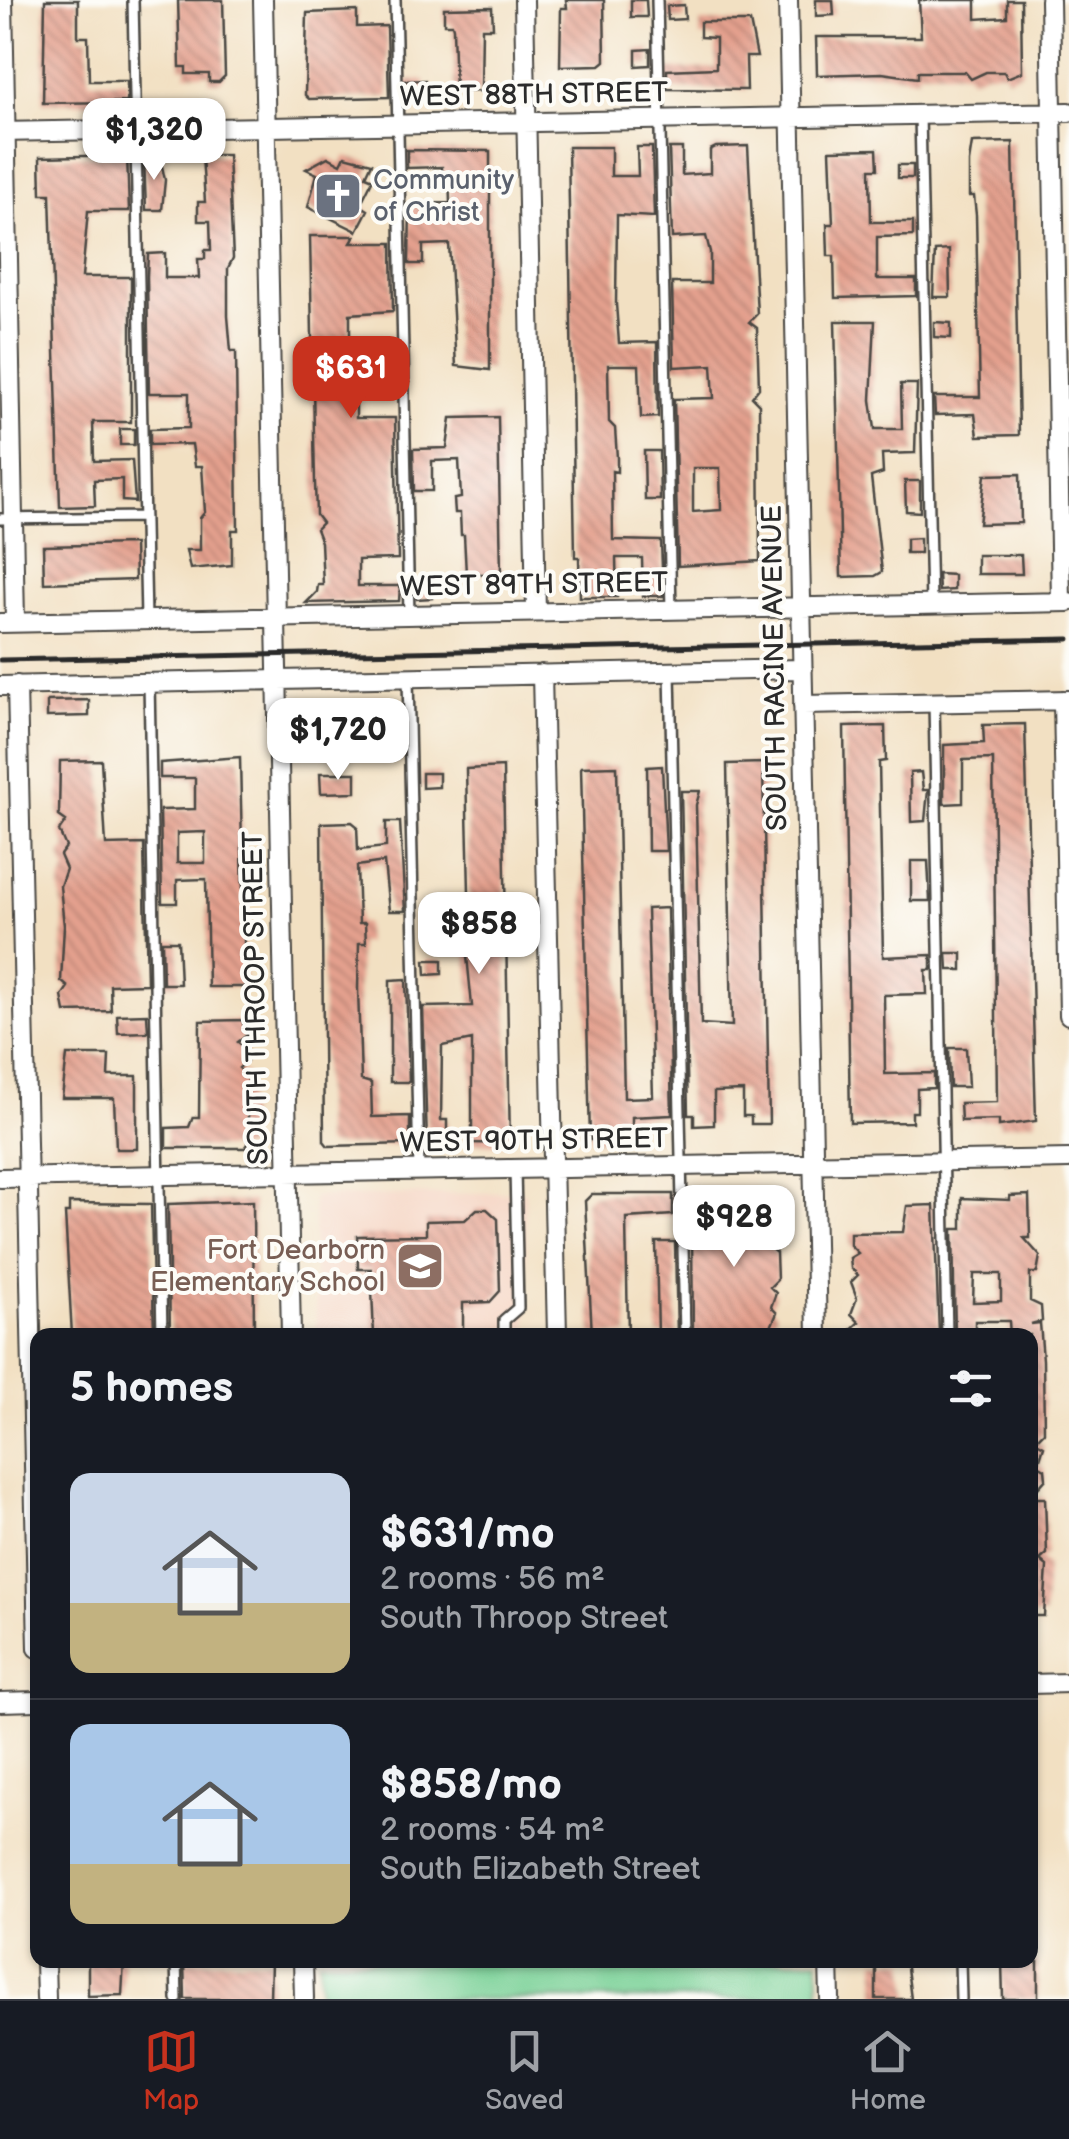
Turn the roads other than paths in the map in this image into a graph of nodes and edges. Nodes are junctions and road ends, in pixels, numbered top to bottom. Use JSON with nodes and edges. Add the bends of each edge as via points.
{"nodes":[{"id":1,"x":3,"y":0,"type":"edge"},
{"id":2,"x":133,"y":0,"type":"edge"},
{"id":3,"x":264,"y":0,"type":"edge"},
{"id":4,"x":395,"y":0,"type":"edge"},
{"id":5,"x":524,"y":0,"type":"edge"},
{"id":6,"x":657,"y":0,"type":"edge"},
{"id":7,"x":788,"y":0,"type":"edge"},
{"id":8,"x":1050,"y":0,"type":"edge"},
{"id":9,"x":1060,"y":112,"type":"edge"},
{"id":10,"x":920,"y":115,"type":"junction"},
{"id":11,"x":791,"y":118,"type":"junction"},
{"id":12,"x":659,"y":121,"type":"junction"},
{"id":13,"x":526,"y":123,"type":"junction"},
{"id":14,"x":398,"y":125,"type":"junction"},
{"id":15,"x":266,"y":126,"type":"junction"},
{"id":16,"x":136,"y":129,"type":"junction"},
{"id":17,"x":3,"y":132,"type":"edge"},
{"id":18,"x":144,"y":518,"type":"junction"},
{"id":19,"x":7,"y":519,"type":"edge"},
{"id":20,"x":7,"y":569,"type":"edge"},
{"id":21,"x":1065,"y":602,"type":"edge"},
{"id":22,"x":931,"y":606,"type":"junction"},
{"id":23,"x":801,"y":609,"type":"junction"},
{"id":24,"x":672,"y":610,"type":"junction"},
{"id":25,"x":536,"y":612,"type":"junction"},
{"id":26,"x":409,"y":615,"type":"junction"},
{"id":27,"x":276,"y":617,"type":"junction"},
{"id":28,"x":146,"y":620,"type":"junction"},
{"id":29,"x":8,"y":622,"type":"edge"},
{"id":30,"x":802,"y":670,"type":"junction"},
{"id":31,"x":670,"y":672,"type":"junction"},
{"id":32,"x":542,"y":674,"type":"junction"},
{"id":33,"x":408,"y":677,"type":"junction"},
{"id":34,"x":277,"y":679,"type":"junction"},
{"id":35,"x":149,"y":682,"type":"junction"},
{"id":36,"x":8,"y":685,"type":"edge"},
{"id":37,"x":1066,"y":700,"type":"edge"},
{"id":38,"x":934,"y":702,"type":"junction"},
{"id":39,"x":803,"y":704,"type":"junction"},
{"id":40,"x":1069,"y":1015,"type":"edge"},
{"id":41,"x":1069,"y":1160,"type":"edge"},
{"id":42,"x":943,"y":1162,"type":"junction"},
{"id":43,"x":813,"y":1164,"type":"junction"},
{"id":44,"x":681,"y":1166,"type":"junction"},
{"id":45,"x":552,"y":1168,"type":"junction"},
{"id":46,"x":514,"y":1170,"type":"junction"},
{"id":47,"x":419,"y":1171,"type":"junction"},
{"id":48,"x":287,"y":1173,"type":"junction"},
{"id":49,"x":159,"y":1176,"type":"junction"},
{"id":50,"x":0,"y":1178,"type":"edge"},
{"id":51,"x":27,"y":1178,"type":"junction"},
{"id":52,"x":30,"y":1328,"type":"edge"},
{"id":53,"x":162,"y":1328,"type":"edge"},
{"id":54,"x":290,"y":1328,"type":"edge"},
{"id":55,"x":504,"y":1328,"type":"edge"},
{"id":56,"x":557,"y":1328,"type":"edge"},
{"id":57,"x":685,"y":1328,"type":"edge"},
{"id":58,"x":817,"y":1328,"type":"edge"},
{"id":59,"x":947,"y":1328,"type":"edge"},
{"id":60,"x":1038,"y":1684,"type":"edge"},
{"id":61,"x":1069,"y":1684,"type":"edge"},
{"id":62,"x":30,"y":1701,"type":"edge"},
{"id":63,"x":0,"y":1702,"type":"edge"},
{"id":64,"x":45,"y":1968,"type":"edge"},
{"id":65,"x":176,"y":1968,"type":"edge"},
{"id":66,"x":303,"y":1968,"type":"edge"},
{"id":67,"x":830,"y":1968,"type":"edge"},
{"id":68,"x":960,"y":1968,"type":"edge"},
{"id":69,"x":46,"y":1999,"type":"edge"},
{"id":70,"x":177,"y":1999,"type":"edge"},
{"id":71,"x":304,"y":1999,"type":"edge"},
{"id":72,"x":830,"y":1999,"type":"edge"},
{"id":73,"x":961,"y":1999,"type":"edge"}],
"edges":[{"from":1,"to":17,"type":"street"},
{"from":2,"to":16,"type":"lane"},
{"from":3,"to":15,"type":"street","name":"SOUTH THROOP STREET"},
{"from":4,"to":14,"type":"lane"},
{"from":5,"to":13,"type":"street"},
{"from":6,"to":12,"type":"lane"},
{"from":7,"to":11,"type":"street","name":"SOUTH RACINE AVENUE"},
{"from":8,"to":9,"type":"street"},
{"from":9,"to":10,"type":"street","name":"WEST 88TH STREET"},
{"from":9,"to":21,"type":"street"},
{"from":10,"to":11,"type":"street","name":"WEST 88TH STREET"},
{"from":10,"to":22,"type":"lane"},
{"from":11,"to":12,"type":"street","name":"WEST 88TH STREET"},
{"from":11,"to":23,"type":"street","name":"SOUTH RACINE AVENUE"},
{"from":12,"to":13,"type":"street","name":"WEST 88TH STREET"},
{"from":12,"to":24,"type":"lane"},
{"from":13,"to":14,"type":"street","name":"WEST 88TH STREET"},
{"from":13,"to":25,"type":"street"},
{"from":14,"to":15,"type":"street","name":"WEST 88TH STREET"},
{"from":14,"to":26,"type":"lane"},
{"from":15,"to":16,"type":"street","name":"WEST 88TH STREET"},
{"from":15,"to":27,"type":"street","name":"SOUTH THROOP STREET"},
{"from":16,"to":17,"type":"street","name":"WEST 88TH STREET"},
{"from":16,"to":18,"type":"lane"},
{"from":17,"to":19,"type":"street"},
{"from":18,"to":19,"type":"lane"},
{"from":18,"to":28,"type":"lane"},
{"from":19,"to":20,"type":"street"},
{"from":20,"to":29,"type":"street"},
{"from":21,"to":22,"type":"street","name":"WEST 89TH STREET"},
{"from":22,"to":23,"type":"street","name":"WEST 89TH STREET"},
{"from":23,"to":24,"type":"street","name":"WEST 89TH STREET"},
{"from":23,"to":30,"type":"street","name":"SOUTH RACINE AVENUE"},
{"from":24,"to":25,"type":"street","name":"WEST 89TH STREET"},
{"from":25,"to":26,"type":"street","name":"WEST 89TH STREET"},
{"from":26,"to":27,"type":"street","name":"WEST 89TH STREET"},
{"from":27,"to":28,"type":"street","name":"WEST 89TH STREET"},
{"from":27,"to":34,"type":"street","name":"SOUTH THROOP STREET"},
{"from":28,"to":29,"type":"street","name":"WEST 89TH STREET"},
{"from":30,"to":31,"type":"street"},
{"from":30,"to":39,"type":"street","name":"SOUTH RACINE AVENUE"},
{"from":31,"to":32,"type":"street"},
{"from":31,"to":44,"type":"lane"},
{"from":32,"to":33,"type":"street"},
{"from":32,"to":45,"type":"street"},
{"from":33,"to":34,"type":"street"},
{"from":33,"to":47,"type":"lane"},
{"from":34,"to":35,"type":"street"},
{"from":34,"to":48,"type":"street","name":"SOUTH THROOP STREET"},
{"from":35,"to":36,"type":"street"},
{"from":35,"to":49,"type":"lane"},
{"from":36,"to":51,"type":"street"},
{"from":37,"to":38,"type":"street"},
{"from":37,"to":40,"type":"street"},
{"from":38,"to":39,"type":"street"},
{"from":38,"to":42,"type":"lane"},
{"from":39,"to":43,"type":"street","name":"SOUTH RACINE AVENUE"},
{"from":41,"to":42,"type":"street","name":"WEST 90TH STREET"},
{"from":42,"to":43,"type":"street","name":"WEST 90TH STREET"},
{"from":42,"to":59,"type":"lane"},
{"from":43,"to":44,"type":"street","name":"WEST 90TH STREET"},
{"from":43,"to":58,"type":"street","name":"SOUTH RACINE AVENUE"},
{"from":44,"to":45,"type":"street","name":"WEST 90TH STREET"},
{"from":44,"to":57,"type":"lane"},
{"from":45,"to":46,"type":"street","name":"WEST 90TH STREET"},
{"from":45,"to":56,"type":"street"},
{"from":46,"to":47,"type":"street","name":"WEST 90TH STREET"},
{"from":46,"to":55,"type":"lane","via":[[518,1308]]},
{"from":47,"to":48,"type":"street","name":"WEST 90TH STREET"},
{"from":48,"to":49,"type":"street","name":"WEST 90TH STREET"},
{"from":48,"to":54,"type":"street","name":"SOUTH THROOP STREET"},
{"from":49,"to":51,"type":"street","name":"WEST 90TH STREET"},
{"from":49,"to":53,"type":"lane"},
{"from":50,"to":51,"type":"street","name":"WEST 90TH STREET"},
{"from":51,"to":52,"type":"street"},
{"from":60,"to":61,"type":"street"},
{"from":62,"to":63,"type":"street"},
{"from":64,"to":69,"type":"street"},
{"from":65,"to":70,"type":"lane"},
{"from":66,"to":71,"type":"street"},
{"from":67,"to":72,"type":"street"},
{"from":68,"to":73,"type":"lane"}]}
